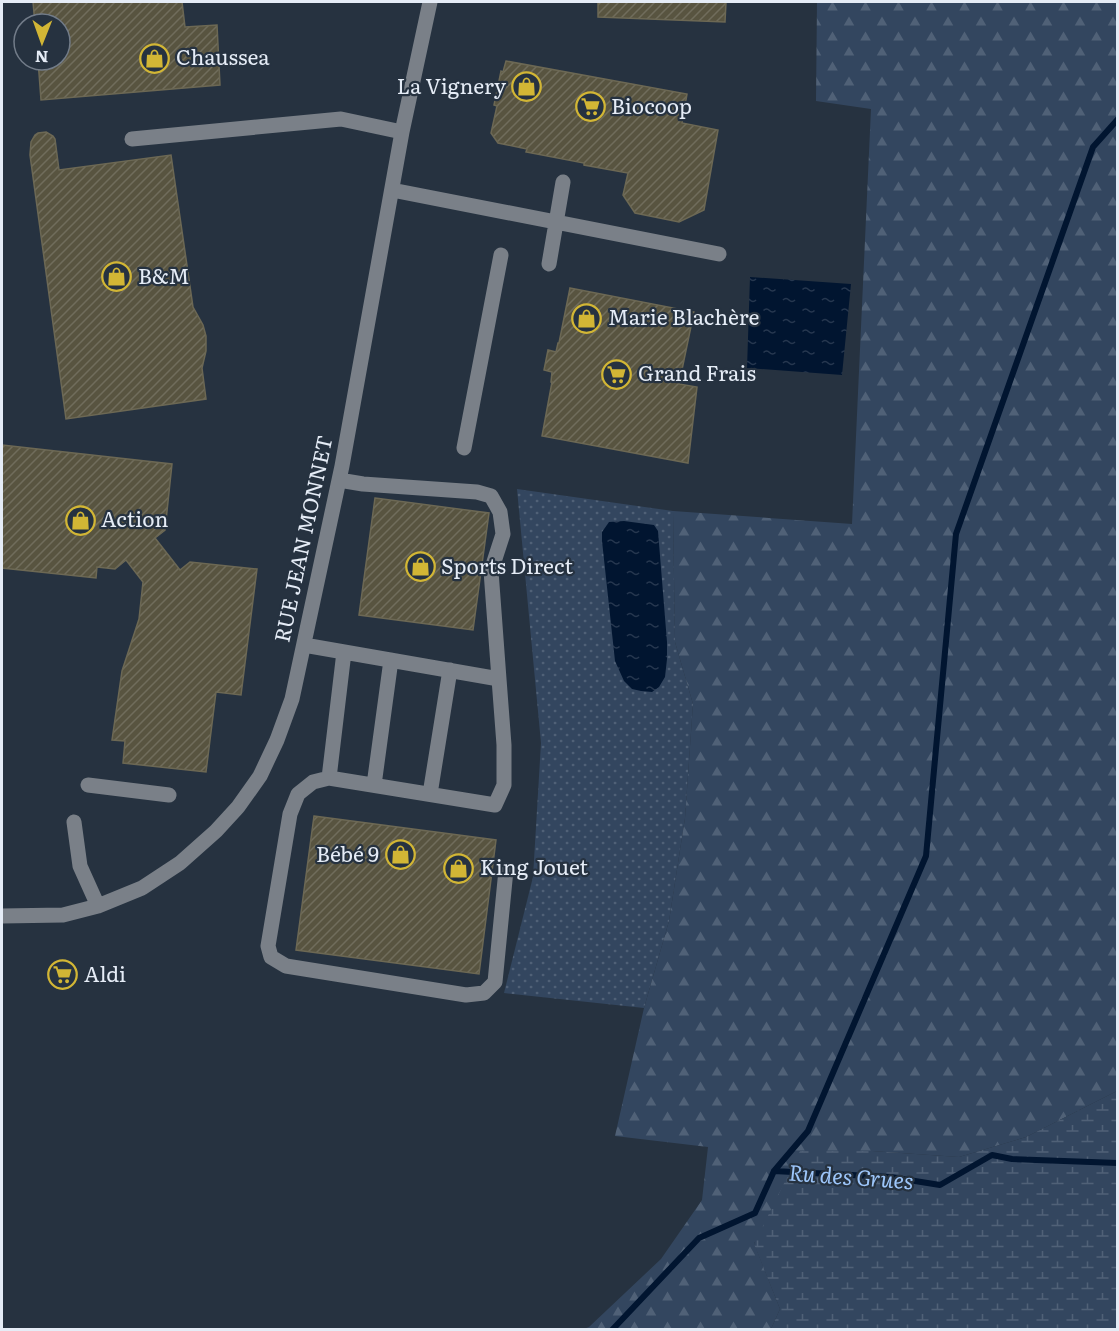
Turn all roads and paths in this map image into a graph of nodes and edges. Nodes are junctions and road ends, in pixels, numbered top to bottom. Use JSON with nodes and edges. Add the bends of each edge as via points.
{"nodes":[{"id":1,"x":430,"y":2,"type":"edge"},
{"id":2,"x":402,"y":132,"type":"junction"},
{"id":3,"x":132,"y":139,"type":"dead end"},
{"id":4,"x":563,"y":182,"type":"dead end"},
{"id":5,"x":392,"y":190,"type":"junction"},
{"id":6,"x":557,"y":223,"type":"junction"},
{"id":7,"x":719,"y":254,"type":"dead end"},
{"id":8,"x":501,"y":255,"type":"dead end"},
{"id":9,"x":549,"y":264,"type":"dead end"},
{"id":10,"x":464,"y":448,"type":"dead end"},
{"id":11,"x":339,"y":480,"type":"junction"},
{"id":12,"x":304,"y":645,"type":"junction"},
{"id":13,"x":344,"y":652,"type":"junction"},
{"id":14,"x":391,"y":660,"type":"junction"},
{"id":15,"x":450,"y":670,"type":"junction"},
{"id":16,"x":499,"y":679,"type":"junction"},
{"id":17,"x":329,"y":778,"type":"junction"},
{"id":18,"x":88,"y":785,"type":"dead end"},
{"id":19,"x":374,"y":785,"type":"junction"},
{"id":20,"x":430,"y":794,"type":"junction"},
{"id":21,"x":169,"y":795,"type":"dead end"},
{"id":22,"x":74,"y":822,"type":"dead end"},
{"id":23,"x":506,"y":870,"type":"dead end"},
{"id":24,"x":98,"y":906,"type":"junction"},
{"id":25,"x":2,"y":916,"type":"edge"}],
"edges":[{"from":1,"to":2,"type":"street","name":"RUE JEAN MONNET"},
{"from":2,"to":3,"type":"street","via":[[341,119]]},
{"from":2,"to":5,"type":"street","name":"RUE JEAN MONNET"},
{"from":4,"to":6,"type":"street"},
{"from":5,"to":6,"type":"street"},
{"from":5,"to":11,"type":"street","name":"RUE JEAN MONNET"},
{"from":6,"to":7,"type":"street"},
{"from":6,"to":9,"type":"street"},
{"from":8,"to":10,"type":"street"},
{"from":11,"to":12,"type":"street","name":"RUE JEAN MONNET"},
{"from":11,"to":16,"type":"street","via":[[491,496],[500,512],[503,534],[490,571]]},
{"from":12,"to":13,"type":"street"},
{"from":12,"to":24,"type":"street","name":"RUE JEAN MONNET","via":[[292,699],[277,740],[260,776],[238,807],[180,864],[142,888]]},
{"from":13,"to":14,"type":"street"},
{"from":13,"to":17,"type":"street"},
{"from":14,"to":15,"type":"street"},
{"from":14,"to":19,"type":"street"},
{"from":15,"to":16,"type":"street"},
{"from":15,"to":20,"type":"street"},
{"from":16,"to":20,"type":"street","via":[[504,785],[495,805]]},
{"from":17,"to":19,"type":"street"},
{"from":17,"to":23,"type":"street","via":[[312,782],[298,794],[290,814],[268,946],[271,957],[286,966],[466,995],[484,993],[495,982]]},
{"from":18,"to":21,"type":"street"},
{"from":19,"to":20,"type":"street"},
{"from":22,"to":24,"type":"street","via":[[80,866]]},
{"from":24,"to":25,"type":"street","name":"RUE JEAN MONNET","via":[[63,915]]}]}
